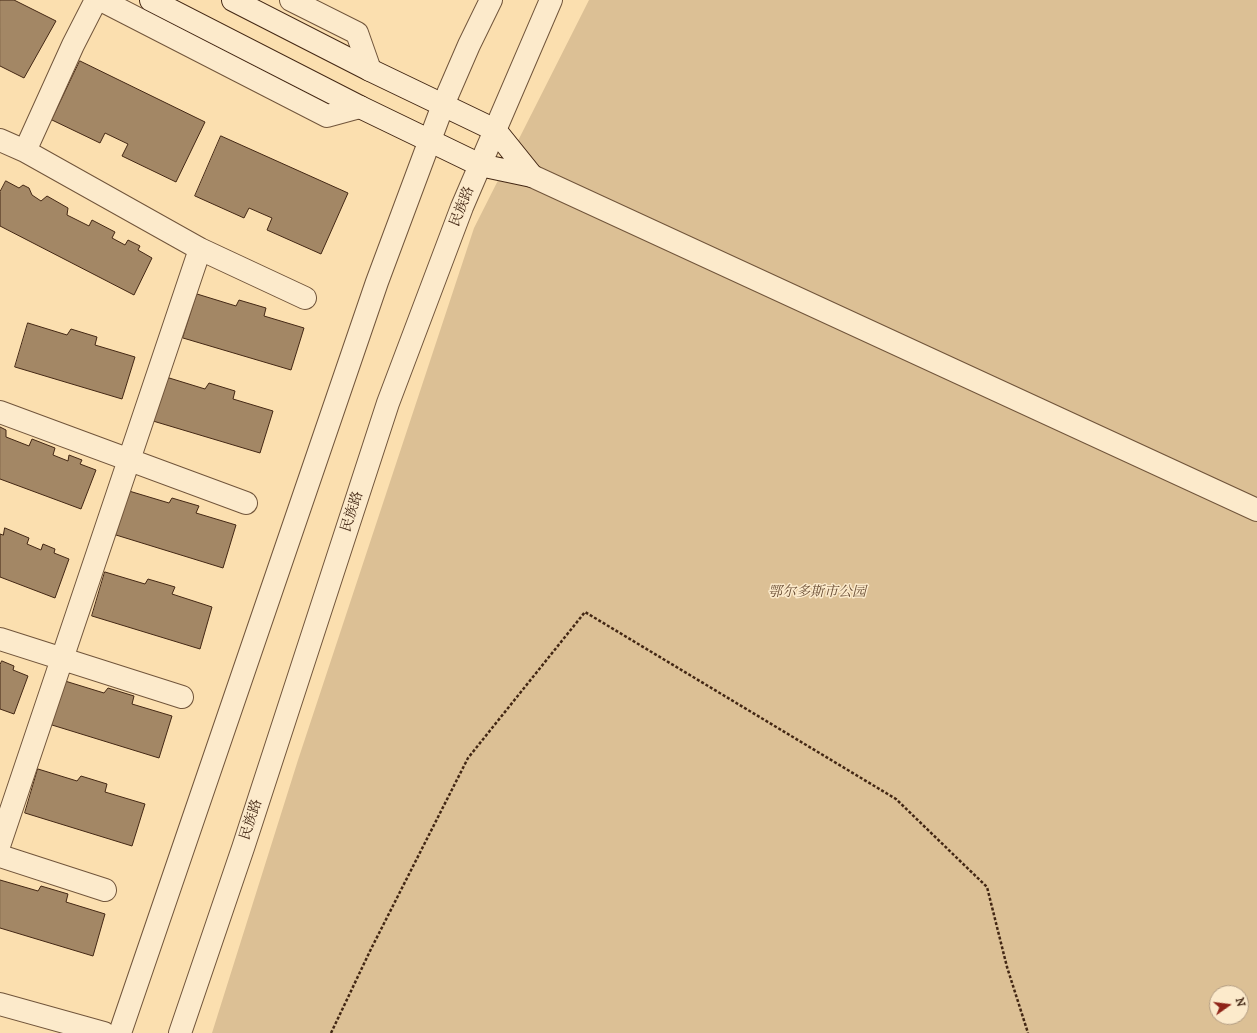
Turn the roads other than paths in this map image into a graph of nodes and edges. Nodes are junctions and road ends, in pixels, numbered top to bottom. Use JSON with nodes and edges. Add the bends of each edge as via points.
{"nodes":[{"id":1,"x":96,"y":0,"type":"edge"},
{"id":2,"x":101,"y":0,"type":"edge"},
{"id":3,"x":151,"y":0,"type":"edge"},
{"id":4,"x":233,"y":0,"type":"edge"},
{"id":5,"x":291,"y":0,"type":"edge"},
{"id":6,"x":491,"y":0,"type":"edge"},
{"id":7,"x":551,"y":0,"type":"edge"},
{"id":8,"x":370,"y":70,"type":"junction"},
{"id":9,"x":443,"y":105,"type":"junction"},
{"id":10,"x":360,"y":106,"type":"junction"},
{"id":11,"x":495,"y":130,"type":"junction"},
{"id":12,"x":0,"y":140,"type":"edge"},
{"id":13,"x":430,"y":141,"type":"junction"},
{"id":14,"x":26,"y":151,"type":"junction"},
{"id":15,"x":480,"y":165,"type":"junction"},
{"id":16,"x":532,"y":176,"type":"junction"},
{"id":17,"x":200,"y":250,"type":"junction"},
{"id":18,"x":305,"y":298,"type":"dead end"},
{"id":19,"x":0,"y":412,"type":"edge"},
{"id":20,"x":129,"y":460,"type":"junction"},
{"id":21,"x":246,"y":503,"type":"dead end"},
{"id":22,"x":1257,"y":510,"type":"edge"},
{"id":23,"x":0,"y":639,"type":"edge"},
{"id":24,"x":62,"y":659,"type":"junction"},
{"id":25,"x":182,"y":697,"type":"dead end"},
{"id":26,"x":0,"y":843,"type":"edge"},
{"id":27,"x":0,"y":856,"type":"edge"},
{"id":28,"x":106,"y":890,"type":"dead end"},
{"id":29,"x":0,"y":1004,"type":"edge"},
{"id":30,"x":104,"y":1033,"type":"edge"},
{"id":31,"x":120,"y":1033,"type":"edge"},
{"id":32,"x":180,"y":1033,"type":"edge"}],
"edges":[{"from":1,"to":14,"type":"street"},
{"from":2,"to":10,"type":"street","via":[[327,116]]},
{"from":3,"to":10,"type":"street"},
{"from":4,"to":8,"type":"street"},
{"from":5,"to":8,"type":"street","via":[[357,33]]},
{"from":6,"to":9,"type":"street"},
{"from":7,"to":11,"type":"street","name":"民族路"},
{"from":8,"to":9,"type":"street"},
{"from":9,"to":11,"type":"street"},
{"from":9,"to":13,"type":"street"},
{"from":10,"to":13,"type":"street"},
{"from":11,"to":15,"type":"street","name":"民族路"},
{"from":11,"to":16,"type":"street"},
{"from":12,"to":14,"type":"street"},
{"from":13,"to":15,"type":"street"},
{"from":13,"to":31,"type":"street","via":[[377,282]]},
{"from":14,"to":17,"type":"street"},
{"from":15,"to":16,"type":"street"},
{"from":15,"to":32,"type":"street","name":"民族路","via":[[388,403],[246,840]]},
{"from":16,"to":22,"type":"street"},
{"from":17,"to":18,"type":"street"},
{"from":17,"to":20,"type":"street"},
{"from":19,"to":20,"type":"street"},
{"from":20,"to":21,"type":"street"},
{"from":20,"to":24,"type":"street"},
{"from":23,"to":24,"type":"street"},
{"from":24,"to":25,"type":"street"},
{"from":24,"to":26,"type":"street"},
{"from":27,"to":28,"type":"street"},
{"from":29,"to":30,"type":"street"}]}
